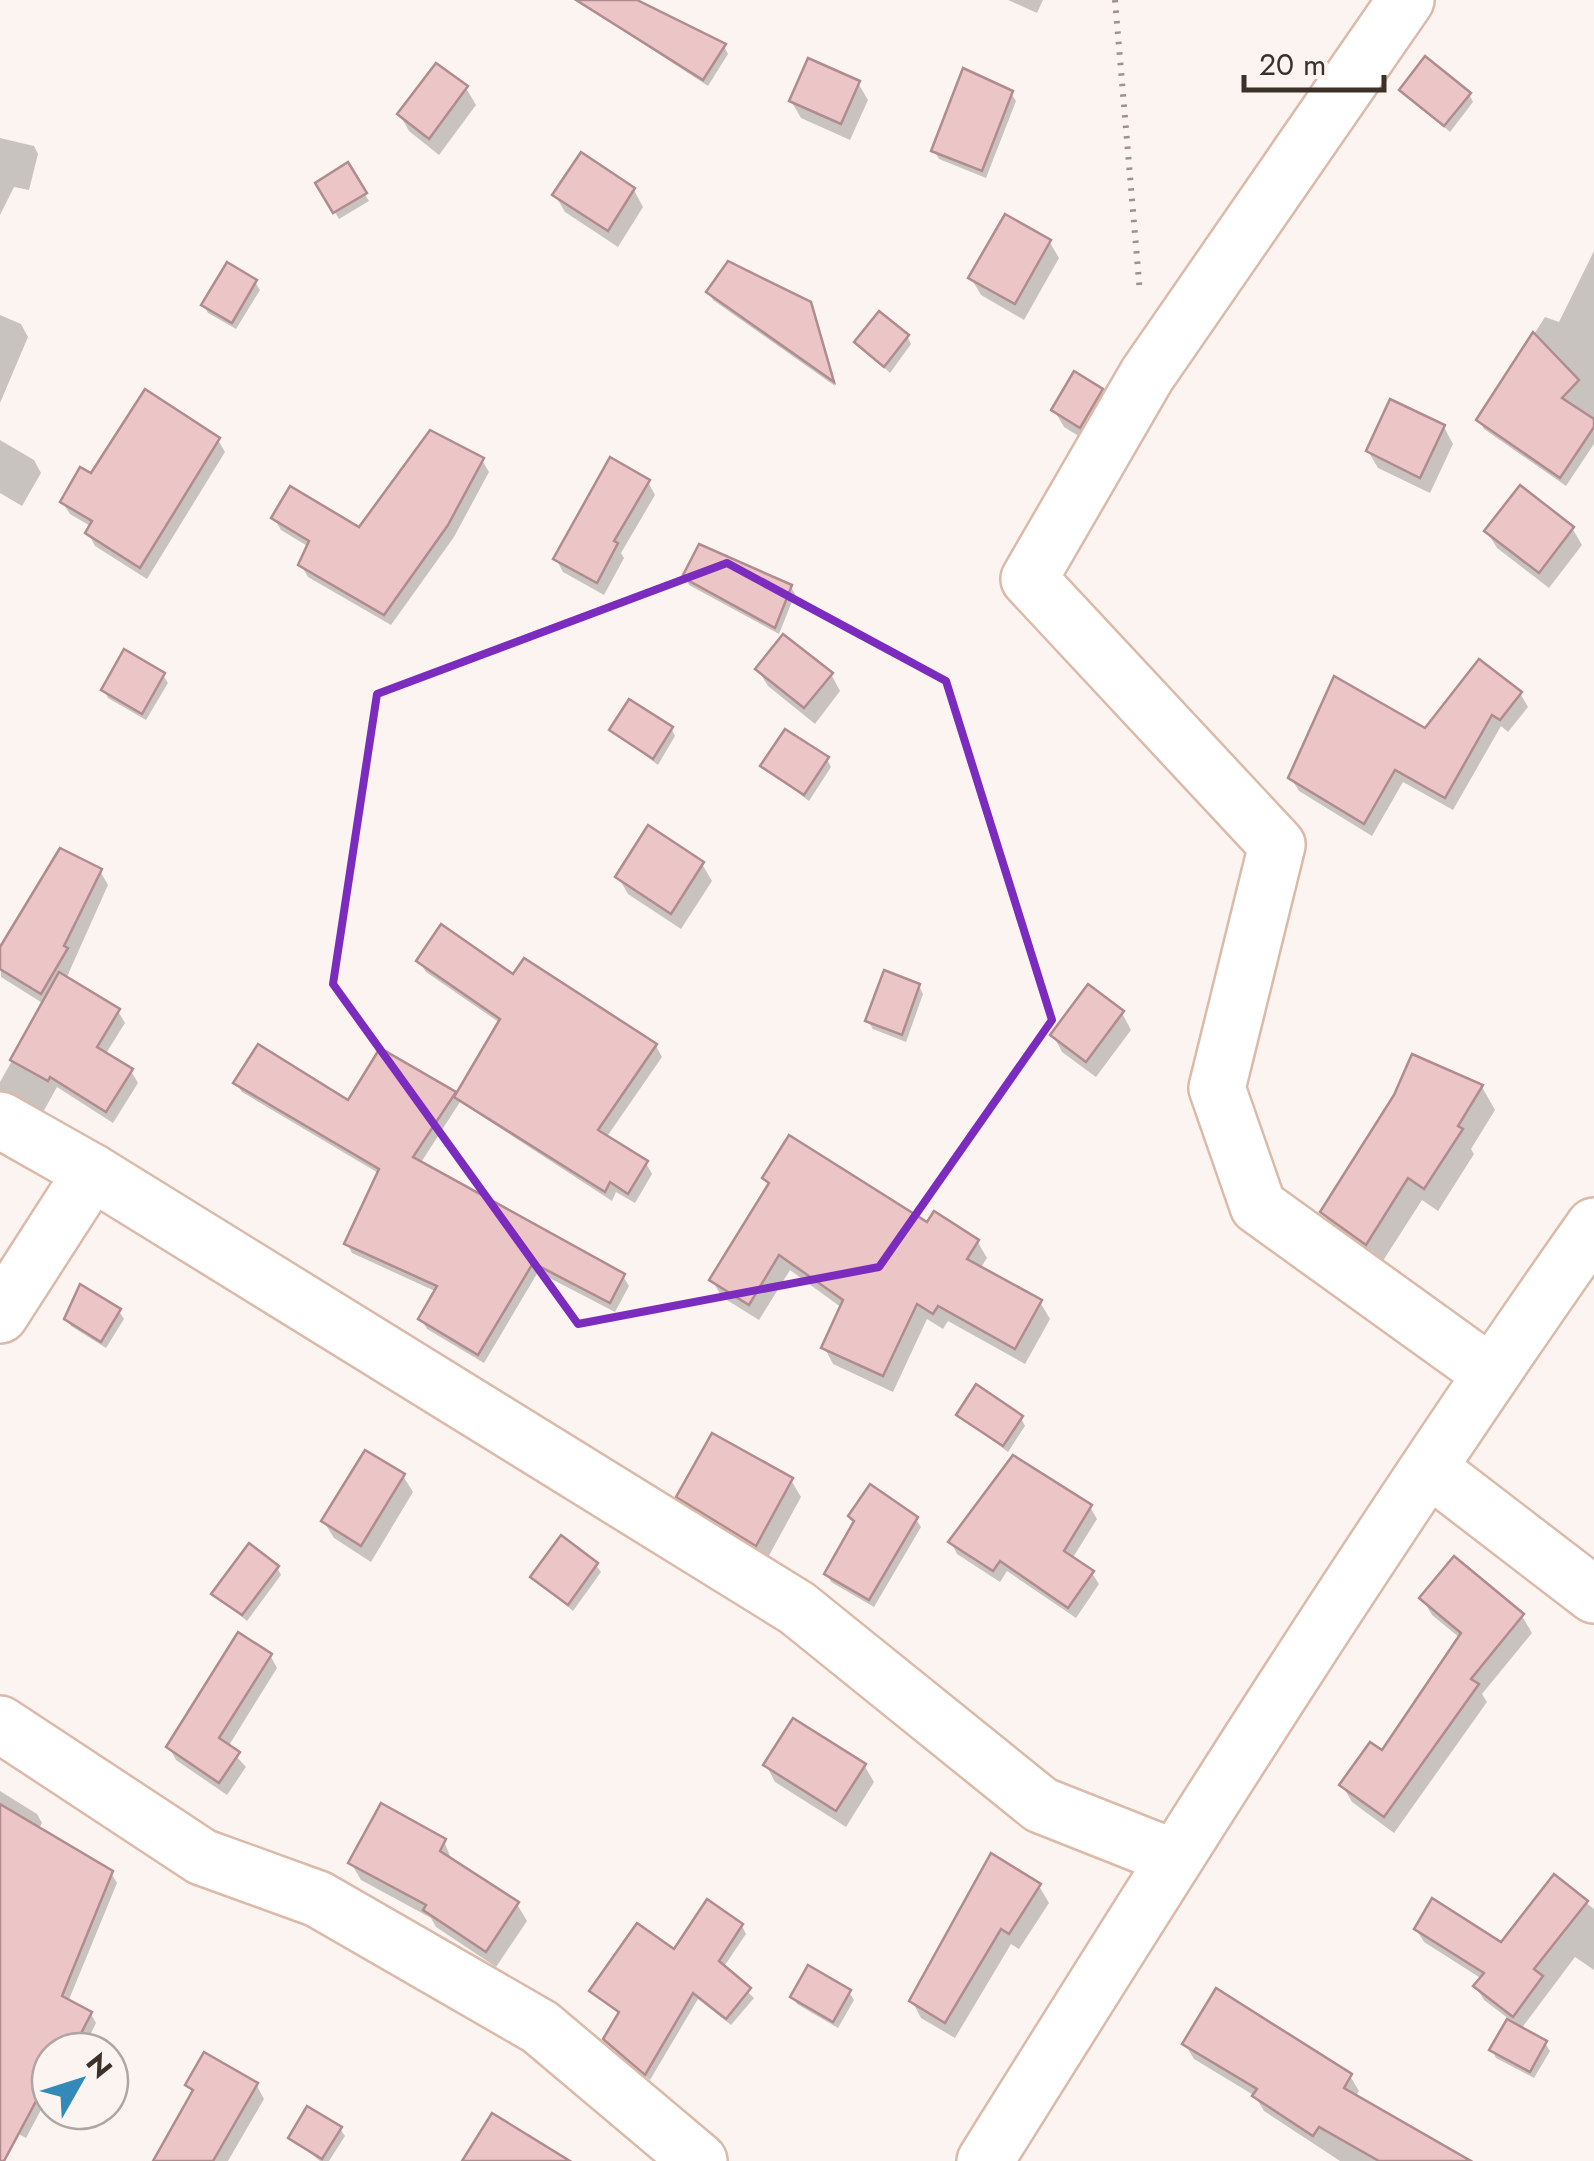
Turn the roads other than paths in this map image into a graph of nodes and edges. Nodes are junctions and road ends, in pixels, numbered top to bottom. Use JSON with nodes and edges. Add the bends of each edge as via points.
{"nodes":[{"id":1,"x":1406,"y":0,"type":"edge"},
{"id":2,"x":0,"y":1120,"type":"edge"},
{"id":3,"x":92,"y":1172,"type":"junction"},
{"id":4,"x":1594,"y":1226,"type":"edge"},
{"id":5,"x":0,"y":1315,"type":"edge"},
{"id":6,"x":1490,"y":1374,"type":"junction"},
{"id":7,"x":1430,"y":1469,"type":"junction"},
{"id":8,"x":1594,"y":1596,"type":"edge"},
{"id":9,"x":0,"y":1724,"type":"edge"},
{"id":10,"x":1175,"y":1858,"type":"junction"},
{"id":11,"x":699,"y":2161,"type":"edge"},
{"id":12,"x":985,"y":2161,"type":"edge"}],
"edges":[{"from":1,"to":6,"type":"street","via":[[1147,375],[1029,579],[1277,846],[1217,1088],[1258,1206]]},
{"from":2,"to":3,"type":"street"},
{"from":3,"to":5,"type":"street"},
{"from":3,"to":10,"type":"street","via":[[797,1608],[1041,1805]]},
{"from":4,"to":6,"type":"street"},
{"from":6,"to":7,"type":"street"},
{"from":7,"to":8,"type":"street"},
{"from":7,"to":10,"type":"street"},
{"from":9,"to":11,"type":"street","via":[[202,1857],[318,1898],[540,2027]]},
{"from":10,"to":12,"type":"street"}]}
